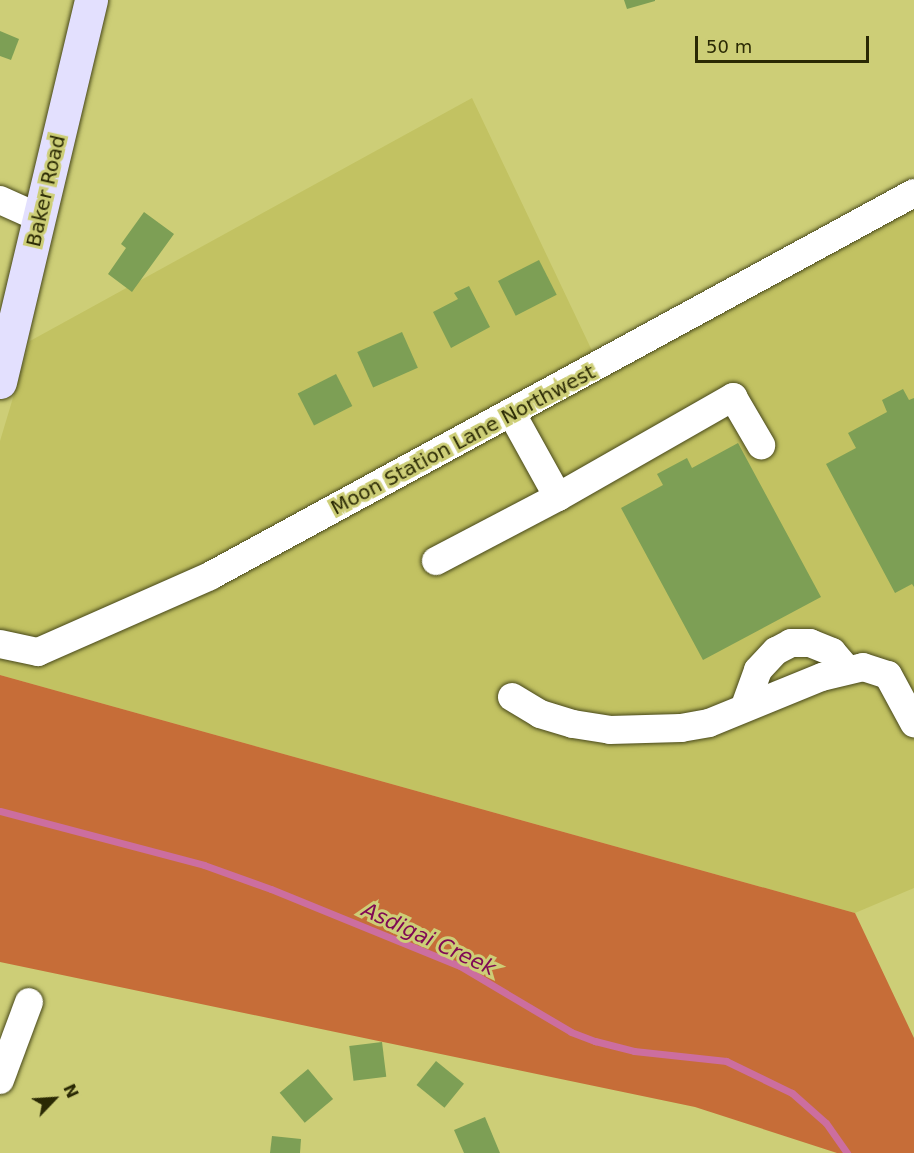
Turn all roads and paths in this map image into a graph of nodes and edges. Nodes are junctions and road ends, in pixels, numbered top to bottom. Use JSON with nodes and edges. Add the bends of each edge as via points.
{"nodes":[{"id":1,"x":91,"y":0,"type":"edge"},
{"id":2,"x":914,"y":194,"type":"edge"},
{"id":3,"x":0,"y":200,"type":"edge"},
{"id":4,"x":40,"y":218,"type":"junction"},
{"id":5,"x":0,"y":382,"type":"edge"},
{"id":6,"x":512,"y":414,"type":"junction"},
{"id":7,"x":761,"y":444,"type":"dead end"},
{"id":8,"x":558,"y":497,"type":"junction"},
{"id":9,"x":436,"y":561,"type":"dead end"},
{"id":10,"x":0,"y":644,"type":"edge"},
{"id":11,"x":847,"y":669,"type":"junction"},
{"id":12,"x":512,"y":697,"type":"dead end"},
{"id":13,"x":745,"y":706,"type":"junction"},
{"id":14,"x":914,"y":723,"type":"edge"},
{"id":15,"x":29,"y":1002,"type":"dead end"},
{"id":16,"x":0,"y":1080,"type":"edge"}],
"edges":[{"from":1,"to":4,"type":"main road","name":"Baker Road"},
{"from":2,"to":6,"type":"street","name":"Moon Station Lane Northwest"},
{"from":3,"to":4,"type":"street"},
{"from":4,"to":5,"type":"main road","name":"Baker Road"},
{"from":6,"to":8,"type":"street"},
{"from":6,"to":10,"type":"street","name":"Moon Station Lane Northwest","via":[[210,576],[38,652]]},
{"from":7,"to":8,"type":"street","via":[[733,397]]},
{"from":8,"to":9,"type":"street"},
{"from":11,"to":13,"type":"street"},
{"from":11,"to":13,"type":"street","via":[[832,652],[810,644],[791,643],[776,651],[758,670]]},
{"from":11,"to":14,"type":"street","via":[[863,667],[888,675]]},
{"from":12,"to":13,"type":"street","via":[[540,714],[610,730],[681,728],[709,723]]},
{"from":15,"to":16,"type":"street"}]}
